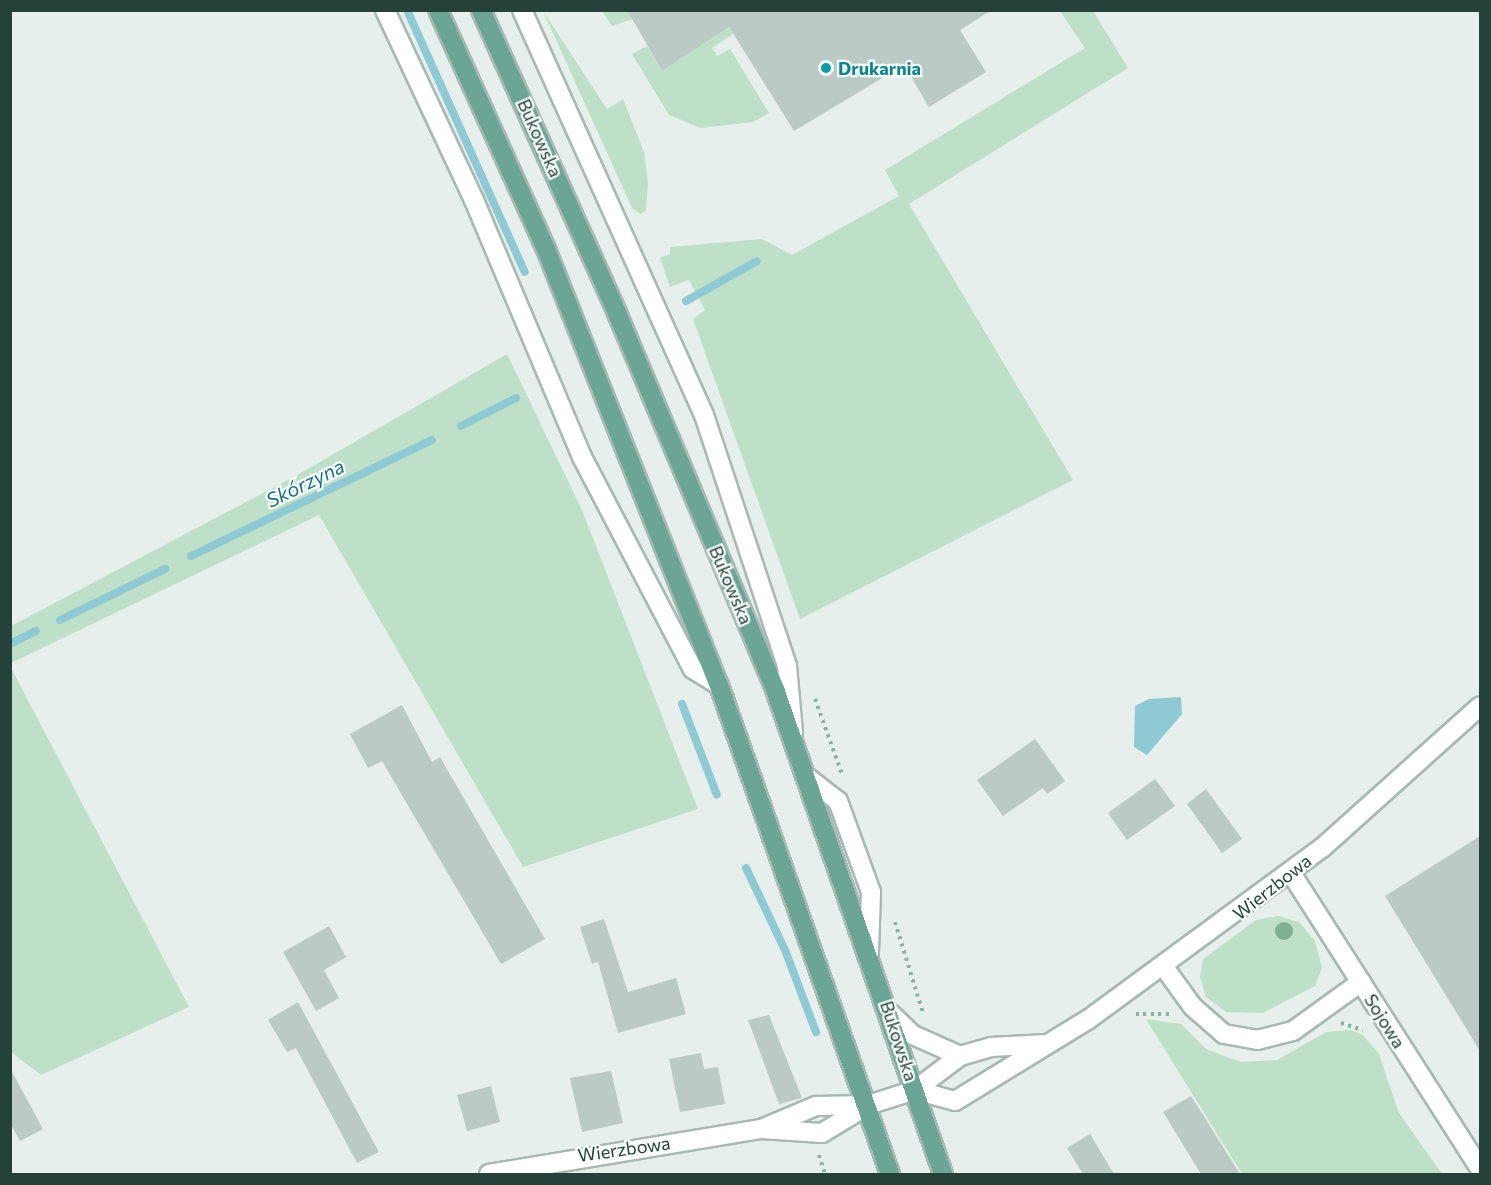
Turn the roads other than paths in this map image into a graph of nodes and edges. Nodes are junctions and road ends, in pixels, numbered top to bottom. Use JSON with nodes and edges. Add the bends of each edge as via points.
{"nodes":[{"id":1,"x":385,"y":10,"type":"edge"},
{"id":2,"x":438,"y":10,"type":"edge"},
{"id":3,"x":481,"y":10,"type":"edge"},
{"id":4,"x":522,"y":10,"type":"edge"},
{"id":5,"x":719,"y":685,"type":"junction"},
{"id":6,"x":1480,"y":706,"type":"edge"},
{"id":7,"x":794,"y":740,"type":"junction"},
{"id":8,"x":1290,"y":873,"type":"junction"},
{"id":9,"x":1164,"y":967,"type":"junction"},
{"id":10,"x":1361,"y":982,"type":"junction"},
{"id":11,"x":890,"y":1013,"type":"junction"},
{"id":12,"x":1046,"y":1044,"type":"junction"},
{"id":13,"x":960,"y":1056,"type":"junction"},
{"id":14,"x":915,"y":1089,"type":"junction"},
{"id":15,"x":868,"y":1105,"type":"junction"},
{"id":16,"x":761,"y":1129,"type":"junction"},
{"id":17,"x":1480,"y":1168,"type":"edge"},
{"id":18,"x":489,"y":1174,"type":"edge"},
{"id":19,"x":890,"y":1174,"type":"edge"},
{"id":20,"x":943,"y":1174,"type":"edge"}],
"edges":[{"from":1,"to":5,"type":"street","via":[[474,200],[582,458],[693,669]]},
{"from":2,"to":5,"type":"main road","via":[[546,249]]},
{"from":3,"to":7,"type":"main road","name":"Bukowska","via":[[617,313]]},
{"from":4,"to":7,"type":"street","via":[[704,415],[787,666]]},
{"from":5,"to":15,"type":"main road"},
{"from":6,"to":8,"type":"street","name":"Wierzbowa"},
{"from":7,"to":11,"type":"main road","name":"Bukowska"},
{"from":8,"to":9,"type":"street","name":"Wierzbowa"},
{"from":8,"to":10,"type":"street","name":"Sojowa"},
{"from":9,"to":10,"type":"street","via":[[1193,1007],[1224,1034],[1257,1040],[1293,1031]]},
{"from":9,"to":12,"type":"street","name":"Wierzbowa"},
{"from":10,"to":17,"type":"street","name":"Sojowa"},
{"from":11,"to":13,"type":"street","via":[[913,1035]]},
{"from":11,"to":14,"type":"main road","name":"Bukowska"},
{"from":12,"to":13,"type":"street","name":"Wierzbowa","via":[[991,1047]]},
{"from":12,"to":14,"type":"street","name":"Wierzbowa","via":[[955,1101]]},
{"from":13,"to":14,"type":"street","name":"Wierzbowa"},
{"from":14,"to":15,"type":"street","name":"Wierzbowa"},
{"from":14,"to":20,"type":"main road","name":"Bukowska"},
{"from":15,"to":16,"type":"street","name":"Wierzbowa","via":[[816,1106]]},
{"from":15,"to":16,"type":"street","name":"Wierzbowa","via":[[822,1133]]},
{"from":15,"to":19,"type":"main road"},
{"from":16,"to":18,"type":"street","name":"Wierzbowa"}]}
